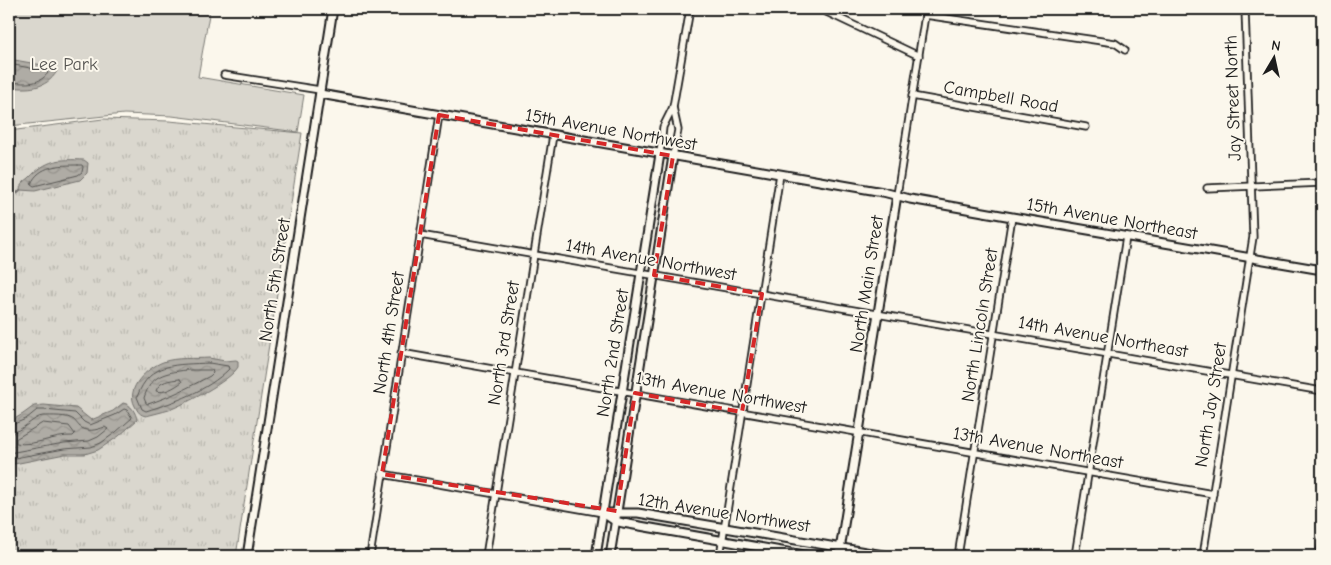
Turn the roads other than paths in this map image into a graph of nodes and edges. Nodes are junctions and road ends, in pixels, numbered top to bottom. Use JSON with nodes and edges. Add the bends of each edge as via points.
{"nodes":[{"id":1,"x":333,"y":9,"type":"edge"},
{"id":2,"x":690,"y":9,"type":"edge"},
{"id":3,"x":820,"y":9,"type":"edge"},
{"id":4,"x":1246,"y":9,"type":"edge"},
{"id":5,"x":1125,"y":50,"type":"dead end"},
{"id":6,"x":919,"y":56,"type":"junction"},
{"id":7,"x":224,"y":75,"type":"dead end"},
{"id":8,"x":320,"y":92,"type":"junction"},
{"id":9,"x":912,"y":96,"type":"junction"},
{"id":10,"x":674,"y":106,"type":"junction"},
{"id":11,"x":438,"y":115,"type":"junction"},
{"id":12,"x":1086,"y":127,"type":"dead end"},
{"id":13,"x":553,"y":135,"type":"junction"},
{"id":14,"x":660,"y":154,"type":"junction"},
{"id":15,"x":673,"y":156,"type":"junction"},
{"id":16,"x":780,"y":174,"type":"junction"},
{"id":17,"x":1322,"y":183,"type":"edge"},
{"id":18,"x":1252,"y":186,"type":"junction"},
{"id":19,"x":1207,"y":188,"type":"dead end"},
{"id":20,"x":897,"y":195,"type":"junction"},
{"id":21,"x":1012,"y":217,"type":"junction"},
{"id":22,"x":420,"y":236,"type":"junction"},
{"id":23,"x":1126,"y":237,"type":"junction"},
{"id":24,"x":534,"y":255,"type":"junction"},
{"id":25,"x":1250,"y":258,"type":"junction"},
{"id":26,"x":1322,"y":270,"type":"edge"},
{"id":27,"x":641,"y":273,"type":"junction"},
{"id":28,"x":654,"y":275,"type":"junction"},
{"id":29,"x":762,"y":294,"type":"junction"},
{"id":30,"x":878,"y":314,"type":"junction"},
{"id":31,"x":993,"y":334,"type":"junction"},
{"id":32,"x":401,"y":353,"type":"junction"},
{"id":33,"x":1107,"y":353,"type":"junction"},
{"id":34,"x":515,"y":372,"type":"junction"},
{"id":35,"x":1231,"y":375,"type":"junction"},
{"id":36,"x":622,"y":391,"type":"junction"},
{"id":37,"x":1322,"y":391,"type":"edge"},
{"id":38,"x":635,"y":393,"type":"junction"},
{"id":39,"x":742,"y":412,"type":"junction"},
{"id":40,"x":859,"y":433,"type":"junction"},
{"id":41,"x":975,"y":452,"type":"junction"},
{"id":42,"x":1089,"y":472,"type":"junction"},
{"id":43,"x":382,"y":474,"type":"junction"},
{"id":44,"x":496,"y":494,"type":"junction"},
{"id":45,"x":1213,"y":494,"type":"junction"},
{"id":46,"x":603,"y":512,"type":"junction"},
{"id":47,"x":617,"y":512,"type":"junction"},
{"id":48,"x":615,"y":521,"type":"junction"},
{"id":49,"x":724,"y":527,"type":"junction"},
{"id":50,"x":1322,"y":540,"type":"edge"},
{"id":51,"x":722,"y":541,"type":"junction"},
{"id":52,"x":840,"y":548,"type":"junction"},
{"id":53,"x":247,"y":556,"type":"edge"},
{"id":54,"x":370,"y":556,"type":"edge"},
{"id":55,"x":486,"y":556,"type":"edge"},
{"id":56,"x":596,"y":556,"type":"edge"},
{"id":57,"x":610,"y":556,"type":"edge"},
{"id":58,"x":720,"y":556,"type":"edge"},
{"id":59,"x":810,"y":556,"type":"edge"},
{"id":60,"x":839,"y":556,"type":"edge"},
{"id":61,"x":889,"y":556,"type":"edge"},
{"id":62,"x":958,"y":556,"type":"edge"},
{"id":63,"x":1075,"y":556,"type":"edge"},
{"id":64,"x":1203,"y":556,"type":"edge"},
{"id":65,"x":1320,"y":556,"type":"edge"}],
"edges":[{"from":1,"to":8,"type":"street","name":"North 5th Street"},
{"from":2,"to":10,"type":"street"},
{"from":3,"to":6,"type":"street"},
{"from":4,"to":18,"type":"street","name":"Jay Street North"},
{"from":5,"to":6,"type":"street","name":"North Main Street","via":[[1103,40],[925,16]]},
{"from":6,"to":9,"type":"street","name":"North Main Street"},
{"from":7,"to":8,"type":"street","name":"15th Avenue Northwest"},
{"from":8,"to":11,"type":"street","name":"15th Avenue Northwest"},
{"from":8,"to":53,"type":"street","name":"North 5th Street"},
{"from":9,"to":12,"type":"street","name":"Campbell Road"},
{"from":9,"to":20,"type":"street","name":"North Main Street"},
{"from":10,"to":14,"type":"street","via":[[663,127]]},
{"from":10,"to":15,"type":"street","via":[[678,130]]},
{"from":11,"to":13,"type":"street","name":"15th Avenue Northwest"},
{"from":11,"to":22,"type":"street","name":"North 4th Street"},
{"from":13,"to":14,"type":"street","name":"15th Avenue Northwest"},
{"from":13,"to":24,"type":"street","name":"North 3rd Street"},
{"from":14,"to":15,"type":"street","name":"15th Avenue Northwest"},
{"from":14,"to":27,"type":"street","name":"North 2nd Street"},
{"from":15,"to":16,"type":"street","name":"15th Avenue Northwest"},
{"from":15,"to":28,"type":"street","name":"North 2nd Street"},
{"from":16,"to":20,"type":"street","name":"15th Avenue Northwest"},
{"from":16,"to":29,"type":"street"},
{"from":17,"to":18,"type":"street"},
{"from":18,"to":19,"type":"street","name":"Jay Street North"},
{"from":18,"to":25,"type":"street","name":"Jay Street North"},
{"from":20,"to":21,"type":"street","name":"15th Avenue Northeast"},
{"from":20,"to":30,"type":"street","name":"North Main Street"},
{"from":21,"to":23,"type":"street","name":"15th Avenue Northeast"},
{"from":21,"to":31,"type":"street","name":"North Lincoln Street"},
{"from":22,"to":24,"type":"street","name":"14th Avenue Northwest"},
{"from":22,"to":32,"type":"street","name":"North 4th Street"},
{"from":23,"to":25,"type":"street","name":"15th Avenue Northeast"},
{"from":23,"to":33,"type":"street"},
{"from":24,"to":27,"type":"street","name":"14th Avenue Northwest"},
{"from":24,"to":34,"type":"street","name":"North 3rd Street"},
{"from":25,"to":26,"type":"street","name":"15th Avenue Northeast"},
{"from":25,"to":35,"type":"street","name":"North Jay Street"},
{"from":27,"to":28,"type":"street","name":"14th Avenue Northwest"},
{"from":27,"to":36,"type":"street","name":"North 2nd Street"},
{"from":28,"to":29,"type":"street","name":"14th Avenue Northwest"},
{"from":28,"to":38,"type":"street","name":"North 2nd Street"},
{"from":29,"to":30,"type":"street","name":"14th Avenue Northwest"},
{"from":29,"to":39,"type":"street"},
{"from":30,"to":31,"type":"street","name":"14th Avenue Northeast"},
{"from":30,"to":40,"type":"street","name":"North Main Street"},
{"from":31,"to":33,"type":"street","name":"14th Avenue Northeast"},
{"from":31,"to":41,"type":"street","name":"North Lincoln Street"},
{"from":32,"to":34,"type":"street","name":"13th Avenue Northwest"},
{"from":32,"to":43,"type":"street","name":"North 4th Street"},
{"from":33,"to":35,"type":"street","name":"14th Avenue Northeast"},
{"from":33,"to":42,"type":"street"},
{"from":34,"to":36,"type":"street","name":"13th Avenue Northwest"},
{"from":34,"to":44,"type":"street","name":"North 3rd Street"},
{"from":35,"to":37,"type":"street","name":"14th Avenue Northeast"},
{"from":35,"to":45,"type":"street","name":"North Jay Street"},
{"from":36,"to":38,"type":"street","name":"13th Avenue Northwest"},
{"from":36,"to":46,"type":"street","name":"North 2nd Street"},
{"from":38,"to":39,"type":"street","name":"13th Avenue Northwest"},
{"from":38,"to":47,"type":"street","name":"North 2nd Street"},
{"from":39,"to":40,"type":"street","name":"13th Avenue Northwest"},
{"from":39,"to":49,"type":"street"},
{"from":40,"to":41,"type":"street","name":"13th Avenue Northeast"},
{"from":40,"to":52,"type":"street","name":"North Main Street"},
{"from":41,"to":42,"type":"street","name":"13th Avenue Northeast"},
{"from":41,"to":62,"type":"street","name":"North Lincoln Street"},
{"from":42,"to":45,"type":"street","name":"13th Avenue Northeast"},
{"from":42,"to":63,"type":"street"},
{"from":43,"to":44,"type":"street","name":"12th Avenue Northwest"},
{"from":43,"to":54,"type":"street","name":"North 4th Street"},
{"from":44,"to":46,"type":"street","name":"12th Avenue Northwest"},
{"from":44,"to":55,"type":"street","name":"North 3rd Street"},
{"from":45,"to":64,"type":"street","name":"North Jay Street"},
{"from":46,"to":47,"type":"street","name":"12th Avenue Northwest"},
{"from":46,"to":48,"type":"street","name":"12th Avenue Northwest"},
{"from":46,"to":56,"type":"street","name":"North 2nd Street"},
{"from":47,"to":48,"type":"street","name":"North 2nd Street"},
{"from":47,"to":49,"type":"street","name":"12th Avenue Northwest"},
{"from":48,"to":51,"type":"street","name":"12th Avenue Northwest"},
{"from":48,"to":57,"type":"street","name":"North 2nd Street"},
{"from":49,"to":51,"type":"street"},
{"from":49,"to":52,"type":"street","name":"12th Avenue Northwest"},
{"from":50,"to":65,"type":"street"},
{"from":51,"to":58,"type":"street"},
{"from":51,"to":59,"type":"street","name":"12th Avenue Northwest"},
{"from":52,"to":60,"type":"street","name":"North Main Street"},
{"from":52,"to":61,"type":"street","name":"12th Avenue Northwest"}]}
